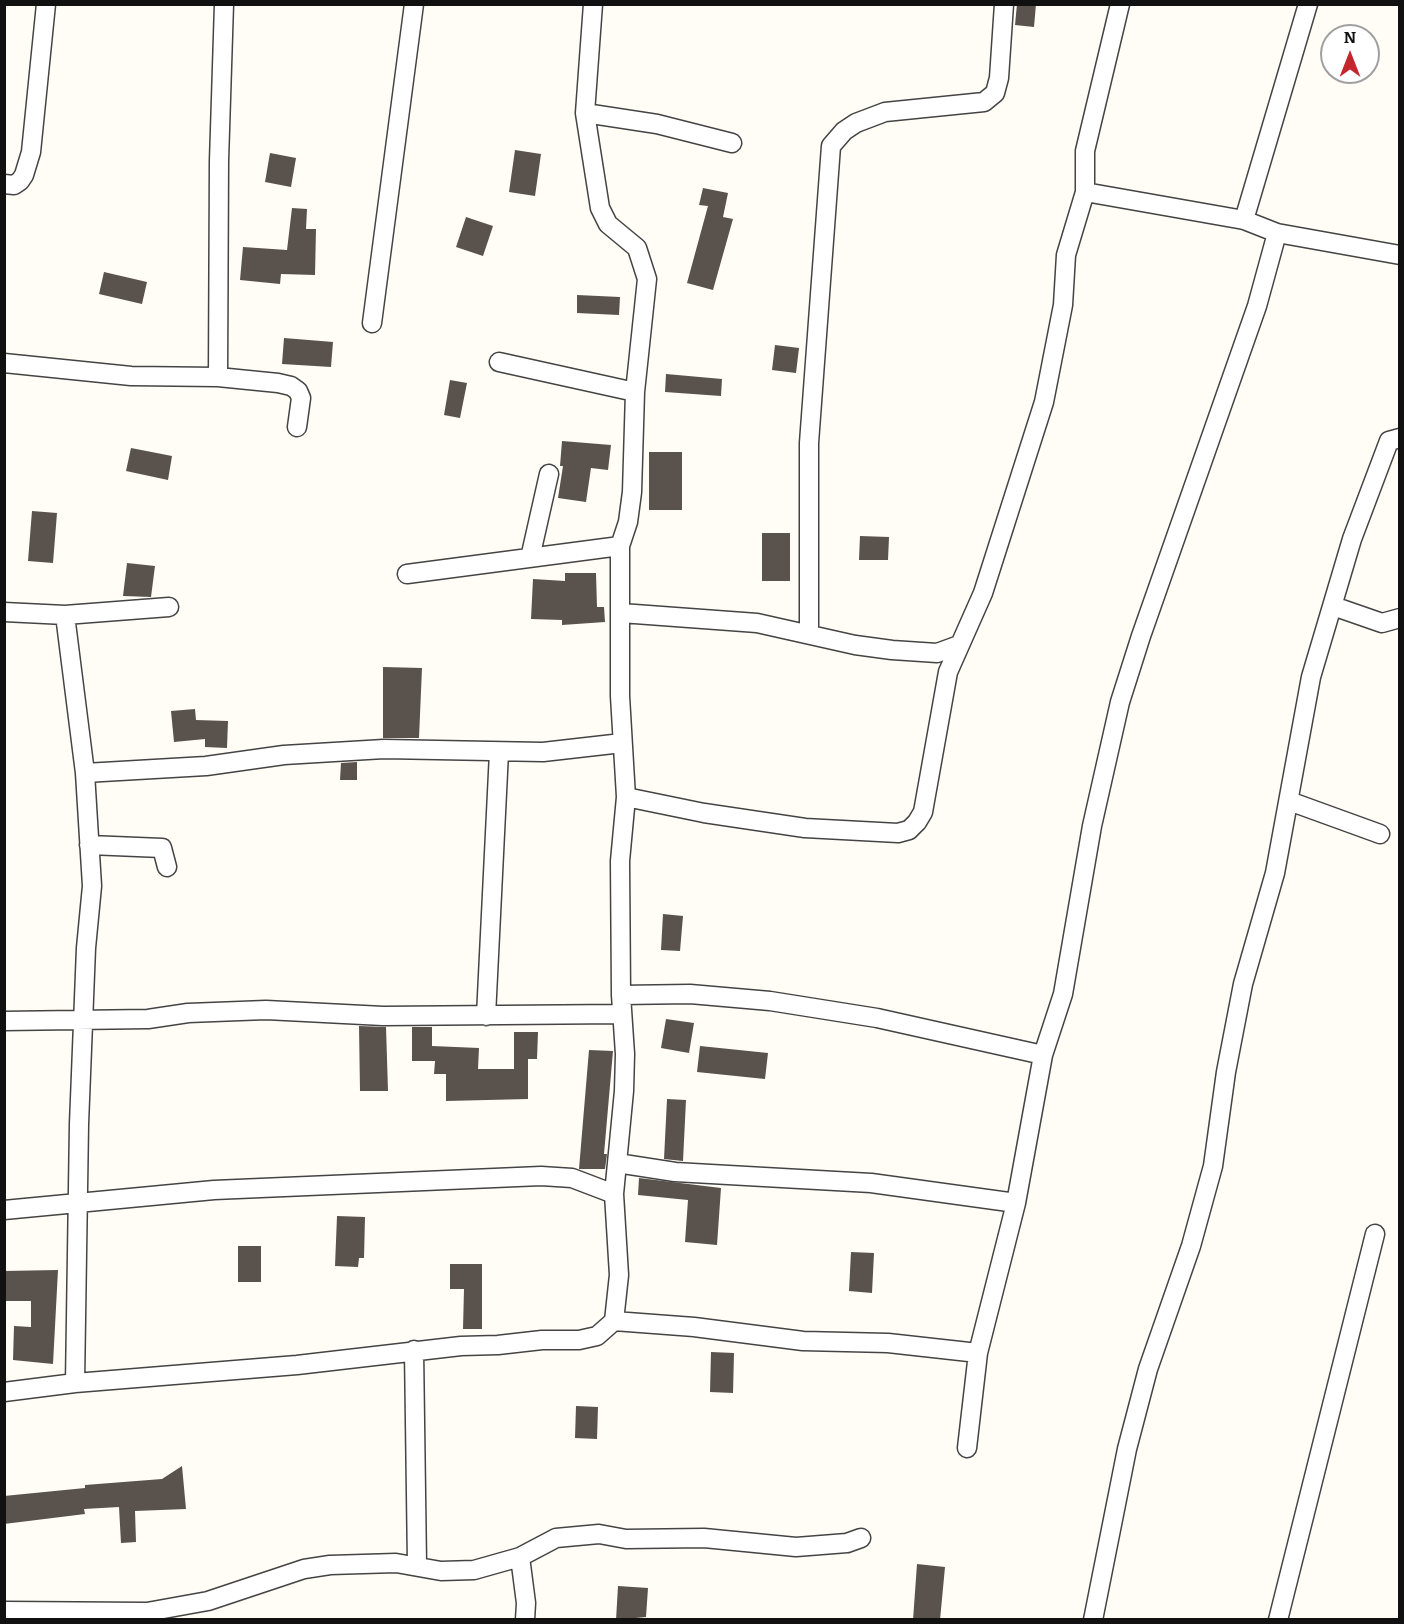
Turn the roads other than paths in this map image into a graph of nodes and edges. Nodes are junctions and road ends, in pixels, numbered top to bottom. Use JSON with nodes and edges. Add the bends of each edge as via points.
{"nodes":[{"id":1,"x":46,"y":4,"type":"edge"},
{"id":2,"x":224,"y":4,"type":"edge"},
{"id":3,"x":414,"y":4,"type":"edge"},
{"id":4,"x":593,"y":4,"type":"edge"},
{"id":5,"x":1004,"y":4,"type":"edge"},
{"id":6,"x":1120,"y":4,"type":"edge"},
{"id":7,"x":1308,"y":4,"type":"edge"},
{"id":8,"x":585,"y":113,"type":"junction"},
{"id":9,"x":732,"y":143,"type":"dead end"},
{"id":10,"x":4,"y":184,"type":"edge"},
{"id":11,"x":1085,"y":192,"type":"junction"},
{"id":12,"x":1244,"y":220,"type":"junction"},
{"id":13,"x":1277,"y":233,"type":"junction"},
{"id":14,"x":1400,"y":255,"type":"edge"},
{"id":15,"x":372,"y":323,"type":"dead end"},
{"id":16,"x":499,"y":362,"type":"dead end"},
{"id":17,"x":4,"y":363,"type":"edge"},
{"id":18,"x":218,"y":377,"type":"junction"},
{"id":19,"x":635,"y":392,"type":"junction"},
{"id":20,"x":297,"y":427,"type":"dead end"},
{"id":21,"x":1400,"y":438,"type":"edge"},
{"id":22,"x":549,"y":474,"type":"dead end"},
{"id":23,"x":620,"y":546,"type":"junction"},
{"id":24,"x":530,"y":558,"type":"junction"},
{"id":25,"x":407,"y":574,"type":"dead end"},
{"id":26,"x":1333,"y":606,"type":"junction"},
{"id":27,"x":169,"y":607,"type":"dead end"},
{"id":28,"x":4,"y":612,"type":"edge"},
{"id":29,"x":621,"y":613,"type":"junction"},
{"id":30,"x":65,"y":615,"type":"junction"},
{"id":31,"x":1400,"y":618,"type":"edge"},
{"id":32,"x":808,"y":633,"type":"junction"},
{"id":33,"x":959,"y":645,"type":"junction"},
{"id":34,"x":622,"y":743,"type":"junction"},
{"id":35,"x":499,"y":752,"type":"junction"},
{"id":36,"x":85,"y":773,"type":"junction"},
{"id":37,"x":626,"y":796,"type":"junction"},
{"id":38,"x":1289,"y":801,"type":"junction"},
{"id":39,"x":1380,"y":834,"type":"dead end"},
{"id":40,"x":89,"y":845,"type":"junction"},
{"id":41,"x":167,"y":867,"type":"dead end"},
{"id":42,"x":621,"y":1005,"type":"junction"},
{"id":43,"x":486,"y":1016,"type":"junction"},
{"id":44,"x":4,"y":1021,"type":"edge"},
{"id":45,"x":85,"y":1021,"type":"junction"},
{"id":46,"x":1043,"y":1055,"type":"junction"},
{"id":47,"x":617,"y":1163,"type":"junction"},
{"id":48,"x":614,"y":1194,"type":"junction"},
{"id":49,"x":1016,"y":1203,"type":"junction"},
{"id":50,"x":78,"y":1204,"type":"junction"},
{"id":51,"x":4,"y":1210,"type":"edge"},
{"id":52,"x":1375,"y":1234,"type":"dead end"},
{"id":53,"x":614,"y":1321,"type":"junction"},
{"id":54,"x":414,"y":1350,"type":"junction"},
{"id":55,"x":978,"y":1353,"type":"junction"},
{"id":56,"x":75,"y":1383,"type":"junction"},
{"id":57,"x":4,"y":1392,"type":"edge"},
{"id":58,"x":967,"y":1448,"type":"dead end"},
{"id":59,"x":861,"y":1538,"type":"dead end"},
{"id":60,"x":520,"y":1557,"type":"junction"},
{"id":61,"x":417,"y":1565,"type":"junction"},
{"id":62,"x":4,"y":1611,"type":"edge"},
{"id":63,"x":525,"y":1620,"type":"edge"},
{"id":64,"x":1093,"y":1620,"type":"edge"},
{"id":65,"x":1278,"y":1620,"type":"edge"}],
"edges":[{"from":1,"to":10,"type":"street","via":[[31,152],[20,181]]},
{"from":2,"to":18,"type":"street"},
{"from":3,"to":15,"type":"street"},
{"from":4,"to":8,"type":"street"},
{"from":5,"to":32,"type":"street","via":[[995,93],[984,102],[885,112],[856,123],[831,146],[809,443]]},
{"from":6,"to":11,"type":"street","via":[[1085,151]]},
{"from":7,"to":12,"type":"street"},
{"from":8,"to":9,"type":"street","via":[[657,124]]},
{"from":8,"to":19,"type":"street","via":[[600,208],[608,224],[637,248],[647,279]]},
{"from":11,"to":12,"type":"street"},
{"from":11,"to":33,"type":"street","via":[[1066,255],[1063,305],[1044,402],[983,593]]},
{"from":12,"to":13,"type":"street"},
{"from":13,"to":14,"type":"street"},
{"from":13,"to":46,"type":"street","via":[[1257,306],[1120,702],[1092,826],[1063,994]]},
{"from":16,"to":19,"type":"street"},
{"from":17,"to":18,"type":"street","via":[[131,376]]},
{"from":18,"to":20,"type":"street","via":[[291,386],[301,398]]},
{"from":19,"to":23,"type":"street","via":[[632,492]]},
{"from":21,"to":26,"type":"street","via":[[1389,441],[1352,539]]},
{"from":22,"to":24,"type":"street"},
{"from":23,"to":24,"type":"street"},
{"from":23,"to":29,"type":"street"},
{"from":24,"to":25,"type":"street"},
{"from":26,"to":31,"type":"street","via":[[1382,623]]},
{"from":26,"to":38,"type":"street","via":[[1311,677]]},
{"from":27,"to":30,"type":"street"},
{"from":28,"to":30,"type":"street"},
{"from":29,"to":32,"type":"street","via":[[757,623]]},
{"from":29,"to":34,"type":"street"},
{"from":30,"to":36,"type":"street"},
{"from":32,"to":33,"type":"street","via":[[892,650],[937,653]]},
{"from":33,"to":37,"type":"street","via":[[948,672],[923,812],[909,830],[873,833],[793,827]]},
{"from":34,"to":35,"type":"street","via":[[582,750]]},
{"from":34,"to":37,"type":"street"},
{"from":35,"to":36,"type":"street","via":[[384,749]]},
{"from":35,"to":43,"type":"street"},
{"from":36,"to":40,"type":"street"},
{"from":37,"to":42,"type":"street","via":[[620,861]]},
{"from":38,"to":39,"type":"street"},
{"from":38,"to":64,"type":"street","via":[[1275,873],[1243,984],[1213,1166],[1191,1246],[1148,1369],[1127,1449]]},
{"from":40,"to":41,"type":"street","via":[[162,848]]},
{"from":40,"to":45,"type":"street","via":[[92,886]]},
{"from":42,"to":43,"type":"street"},
{"from":42,"to":46,"type":"street","via":[[690,994],[770,1001],[887,1020]]},
{"from":42,"to":47,"type":"street","via":[[625,1054]]},
{"from":43,"to":45,"type":"street","via":[[266,1010]]},
{"from":44,"to":45,"type":"street"},
{"from":45,"to":50,"type":"street"},
{"from":46,"to":49,"type":"street"},
{"from":47,"to":48,"type":"street"},
{"from":47,"to":49,"type":"street","via":[[675,1172],[871,1183]]},
{"from":48,"to":50,"type":"street","via":[[572,1178],[541,1176],[214,1190]]},
{"from":48,"to":53,"type":"street","via":[[619,1275]]},
{"from":49,"to":55,"type":"street"},
{"from":50,"to":51,"type":"street"},
{"from":50,"to":56,"type":"street"},
{"from":52,"to":65,"type":"street"},
{"from":53,"to":54,"type":"street","via":[[597,1336],[579,1340]]},
{"from":53,"to":55,"type":"street","via":[[802,1341],[888,1343]]},
{"from":54,"to":56,"type":"street","via":[[297,1365]]},
{"from":54,"to":61,"type":"street"},
{"from":55,"to":58,"type":"street"},
{"from":56,"to":57,"type":"street"},
{"from":59,"to":60,"type":"street","via":[[847,1543],[796,1547],[705,1538],[626,1539],[599,1534],[556,1538]]},
{"from":60,"to":61,"type":"street","via":[[474,1570],[441,1571]]},
{"from":60,"to":63,"type":"street"},
{"from":61,"to":62,"type":"street","via":[[330,1565],[304,1569],[208,1601],[147,1612]]}]}
